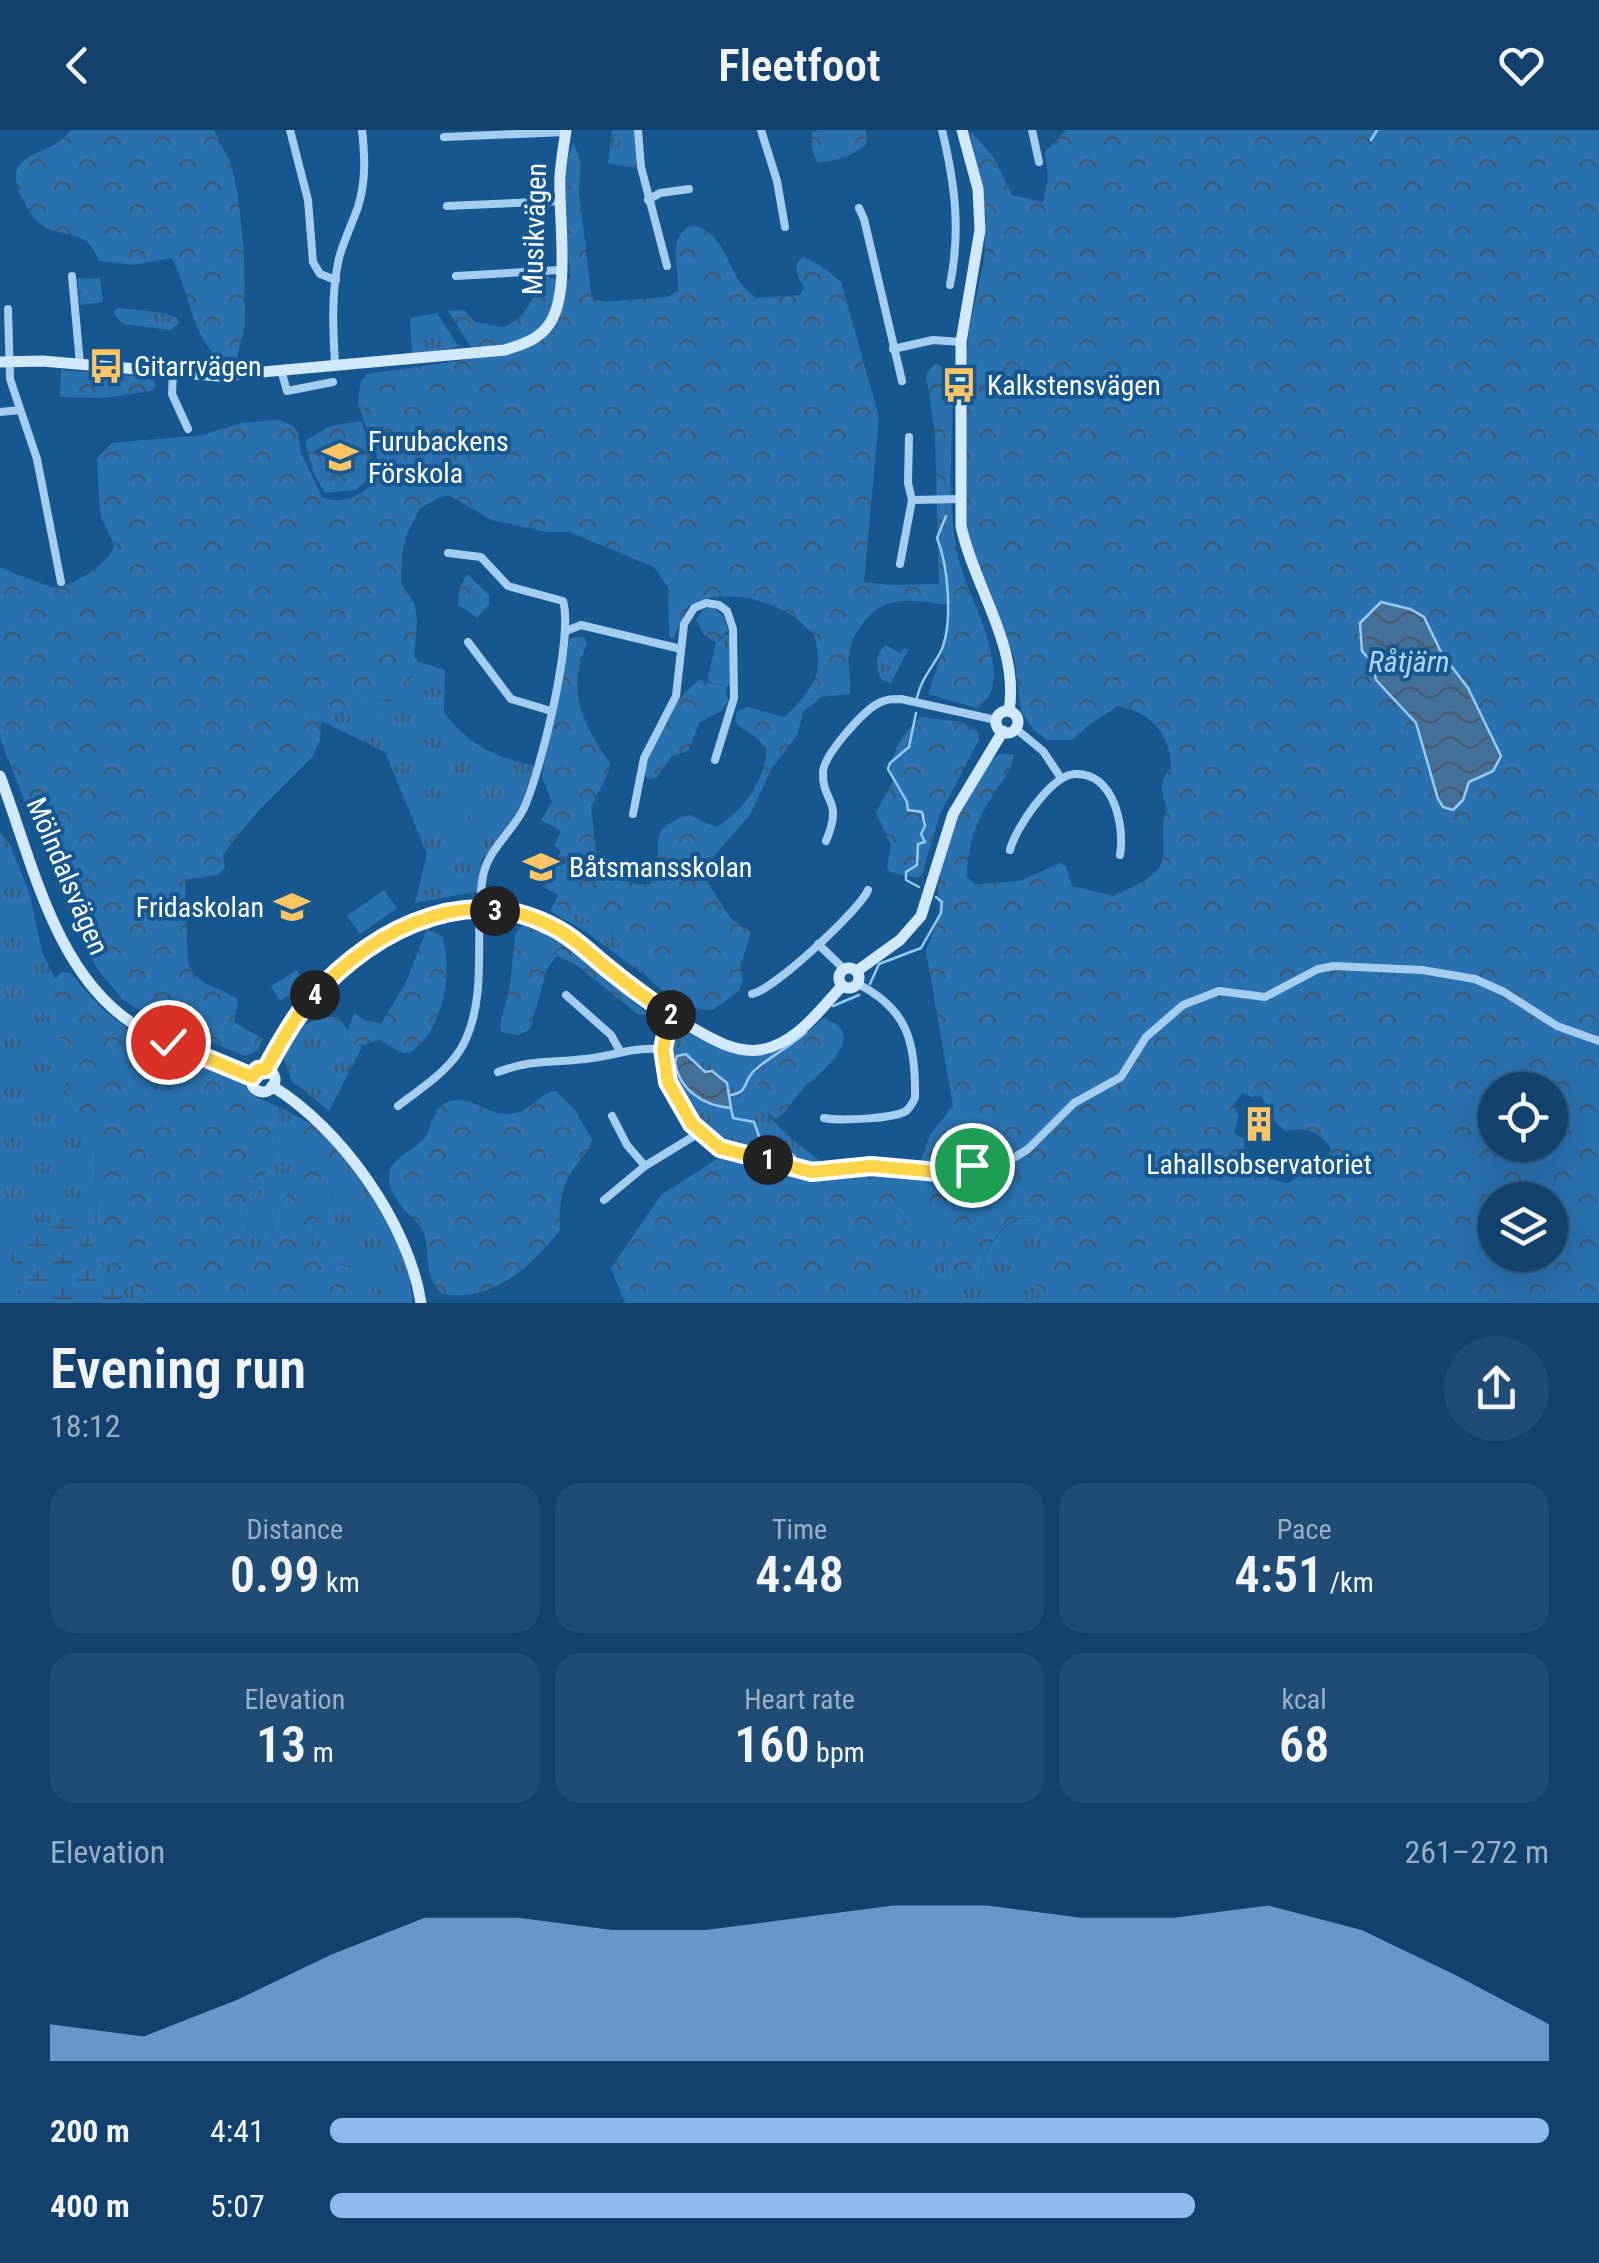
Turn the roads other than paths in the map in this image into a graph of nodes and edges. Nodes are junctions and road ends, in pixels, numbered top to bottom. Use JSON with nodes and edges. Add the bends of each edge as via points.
{"nodes":[{"id":1,"x":290,"y":130,"type":"edge"},
{"id":2,"x":362,"y":130,"type":"edge"},
{"id":3,"x":638,"y":130,"type":"edge"},
{"id":4,"x":761,"y":130,"type":"edge"},
{"id":5,"x":942,"y":130,"type":"edge"},
{"id":6,"x":962,"y":130,"type":"edge"},
{"id":7,"x":1032,"y":130,"type":"edge"},
{"id":8,"x":566,"y":131,"type":"edge"},
{"id":9,"x":444,"y":137,"type":"dead end"},
{"id":10,"x":1039,"y":162,"type":"dead end"},
{"id":11,"x":689,"y":189,"type":"dead end"},
{"id":12,"x":560,"y":200,"type":"junction"},
{"id":13,"x":648,"y":200,"type":"junction"},
{"id":14,"x":448,"y":206,"type":"dead end"},
{"id":15,"x":859,"y":208,"type":"dead end"},
{"id":16,"x":785,"y":227,"type":"dead end"},
{"id":17,"x":668,"y":266,"type":"dead end"},
{"id":18,"x":560,"y":270,"type":"junction"},
{"id":19,"x":72,"y":276,"type":"dead end"},
{"id":20,"x":456,"y":276,"type":"dead end"},
{"id":21,"x":336,"y":280,"type":"junction"},
{"id":22,"x":950,"y":285,"type":"dead end"},
{"id":23,"x":8,"y":309,"type":"dead end"},
{"id":24,"x":962,"y":342,"type":"junction"},
{"id":25,"x":893,"y":350,"type":"junction"},
{"id":26,"x":4,"y":362,"type":"edge"},
{"id":27,"x":80,"y":364,"type":"junction"},
{"id":28,"x":341,"y":365,"type":"junction"},
{"id":29,"x":280,"y":370,"type":"junction"},
{"id":30,"x":173,"y":374,"type":"junction"},
{"id":31,"x":902,"y":381,"type":"dead end"},
{"id":32,"x":333,"y":382,"type":"dead end"},
{"id":33,"x":20,"y":410,"type":"junction"},
{"id":34,"x":0,"y":412,"type":"edge"},
{"id":35,"x":188,"y":429,"type":"dead end"},
{"id":36,"x":909,"y":437,"type":"dead end"},
{"id":37,"x":960,"y":499,"type":"junction"},
{"id":38,"x":912,"y":500,"type":"junction"},
{"id":39,"x":448,"y":553,"type":"dead end"},
{"id":40,"x":900,"y":564,"type":"dead end"},
{"id":41,"x":61,"y":582,"type":"dead end"},
{"id":42,"x":566,"y":632,"type":"junction"},
{"id":43,"x":468,"y":642,"type":"dead end"},
{"id":44,"x":680,"y":649,"type":"junction"},
{"id":45,"x":551,"y":711,"type":"junction"},
{"id":46,"x":1005,"y":726,"type":"junction"},
{"id":47,"x":715,"y":760,"type":"dead end"},
{"id":48,"x":0,"y":776,"type":"edge"},
{"id":49,"x":1061,"y":778,"type":"junction"},
{"id":50,"x":633,"y":814,"type":"dead end"},
{"id":51,"x":826,"y":842,"type":"dead end"},
{"id":52,"x":1010,"y":850,"type":"dead end"},
{"id":53,"x":1120,"y":855,"type":"dead end"},
{"id":54,"x":868,"y":890,"type":"dead end"},
{"id":55,"x":480,"y":909,"type":"junction"},
{"id":56,"x":818,"y":944,"type":"junction"},
{"id":57,"x":853,"y":975,"type":"junction"},
{"id":58,"x":752,"y":994,"type":"dead end"},
{"id":59,"x":566,"y":995,"type":"dead end"},
{"id":60,"x":675,"y":1018,"type":"junction"},
{"id":61,"x":1599,"y":1041,"type":"edge"},
{"id":62,"x":663,"y":1049,"type":"junction"},
{"id":63,"x":620,"y":1051,"type":"junction"},
{"id":64,"x":266,"y":1069,"type":"junction"},
{"id":65,"x":498,"y":1072,"type":"dead end"},
{"id":66,"x":252,"y":1077,"type":"junction"},
{"id":67,"x":272,"y":1086,"type":"junction"},
{"id":68,"x":398,"y":1106,"type":"dead end"},
{"id":69,"x":612,"y":1116,"type":"dead end"},
{"id":70,"x":824,"y":1118,"type":"dead end"},
{"id":71,"x":698,"y":1133,"type":"junction"},
{"id":72,"x":645,"y":1166,"type":"junction"},
{"id":73,"x":604,"y":1200,"type":"dead end"},
{"id":74,"x":422,"y":1303,"type":"edge"}],
"edges":[{"from":1,"to":21,"type":"street","via":[[308,200],[314,262],[320,274]]},
{"from":2,"to":21,"type":"street","via":[[363,181]]},
{"from":3,"to":13,"type":"street"},
{"from":4,"to":16,"type":"street"},
{"from":5,"to":22,"type":"street","via":[[958,240]]},
{"from":6,"to":24,"type":"street","via":[[978,190],[980,230]]},
{"from":7,"to":10,"type":"street"},
{"from":8,"to":9,"type":"street"},
{"from":8,"to":12,"type":"street","name":"Musikvägen"},
{"from":11,"to":13,"type":"street"},
{"from":12,"to":14,"type":"street"},
{"from":12,"to":18,"type":"street","name":"Musikvägen"},
{"from":13,"to":17,"type":"street"},
{"from":15,"to":25,"type":"street"},
{"from":18,"to":20,"type":"street"},
{"from":18,"to":28,"type":"street","name":"Musikvägen","via":[[556,310],[535,339],[504,350]]},
{"from":19,"to":27,"type":"street"},
{"from":21,"to":28,"type":"street","via":[[332,328]]},
{"from":23,"to":26,"type":"street"},
{"from":24,"to":25,"type":"street","via":[[933,340]]},
{"from":24,"to":37,"type":"street"},
{"from":25,"to":31,"type":"street"},
{"from":26,"to":27,"type":"street","name":"Musikvägen"},
{"from":26,"to":33,"type":"street"},
{"from":27,"to":30,"type":"street","name":"Musikvägen"},
{"from":28,"to":29,"type":"street","name":"Musikvägen"},
{"from":29,"to":30,"type":"street","name":"Musikvägen"},
{"from":29,"to":32,"type":"street","via":[[287,390]]},
{"from":30,"to":35,"type":"street","via":[[172,394]]},
{"from":33,"to":34,"type":"street"},
{"from":33,"to":41,"type":"street","via":[[38,460]]},
{"from":36,"to":38,"type":"street"},
{"from":37,"to":38,"type":"street"},
{"from":37,"to":46,"type":"street","via":[[966,551],[1011,679],[1008,711],[1016,717]]},
{"from":38,"to":40,"type":"street"},
{"from":39,"to":42,"type":"street","via":[[481,557],[508,586],[559,598]]},
{"from":42,"to":44,"type":"street","via":[[581,624]]},
{"from":42,"to":45,"type":"street"},
{"from":43,"to":45,"type":"street","via":[[511,699]]},
{"from":44,"to":47,"type":"street","via":[[694,608],[712,603],[727,611],[734,698]]},
{"from":44,"to":50,"type":"street","via":[[676,696],[644,758]]},
{"from":45,"to":55,"type":"street","via":[[526,802],[486,864]]},
{"from":46,"to":49,"type":"street","via":[[1042,751]]},
{"from":46,"to":51,"type":"street","via":[[901,699],[874,706],[825,762],[834,809]]},
{"from":46,"to":57,"type":"street","via":[[953,814],[921,916]]},
{"from":48,"to":66,"type":"street","name":"Mölndalsvägen","via":[[54,920],[90,985],[147,1032]]},
{"from":49,"to":52,"type":"street"},
{"from":49,"to":53,"type":"street","via":[[1082,774],[1105,789],[1118,815]]},
{"from":54,"to":56,"type":"street","via":[[863,903]]},
{"from":55,"to":60,"type":"street","via":[[527,916],[563,932]]},
{"from":55,"to":64,"type":"street","via":[[426,916],[360,956],[302,1010]]},
{"from":55,"to":68,"type":"street","via":[[475,1008],[465,1042],[442,1072]]},
{"from":56,"to":57,"type":"street"},
{"from":56,"to":58,"type":"street"},
{"from":57,"to":60,"type":"street","via":[[839,976],[842,986],[795,1035],[760,1050],[730,1046]]},
{"from":57,"to":70,"type":"street","via":[[900,1015],[916,1098],[896,1114]]},
{"from":59,"to":63,"type":"street"},
{"from":60,"to":62,"type":"street"},
{"from":61,"to":71,"type":"street","via":[[1557,1026],[1475,979],[1334,966],[1265,997],[1220,990],[1183,1005],[1146,1037],[1121,1077],[1074,1103],[999,1167],[812,1172],[729,1152]]},
{"from":62,"to":63,"type":"street"},
{"from":62,"to":71,"type":"street","via":[[668,1082]]},
{"from":63,"to":65,"type":"street"},
{"from":64,"to":66,"type":"street"},
{"from":64,"to":67,"type":"street","via":[[274,1076]]},
{"from":66,"to":67,"type":"street","via":[[259,1091]]},
{"from":67,"to":74,"type":"street","via":[[320,1122],[385,1209],[406,1246]]},
{"from":69,"to":72,"type":"street"},
{"from":71,"to":72,"type":"street"},
{"from":72,"to":73,"type":"street"}]}
